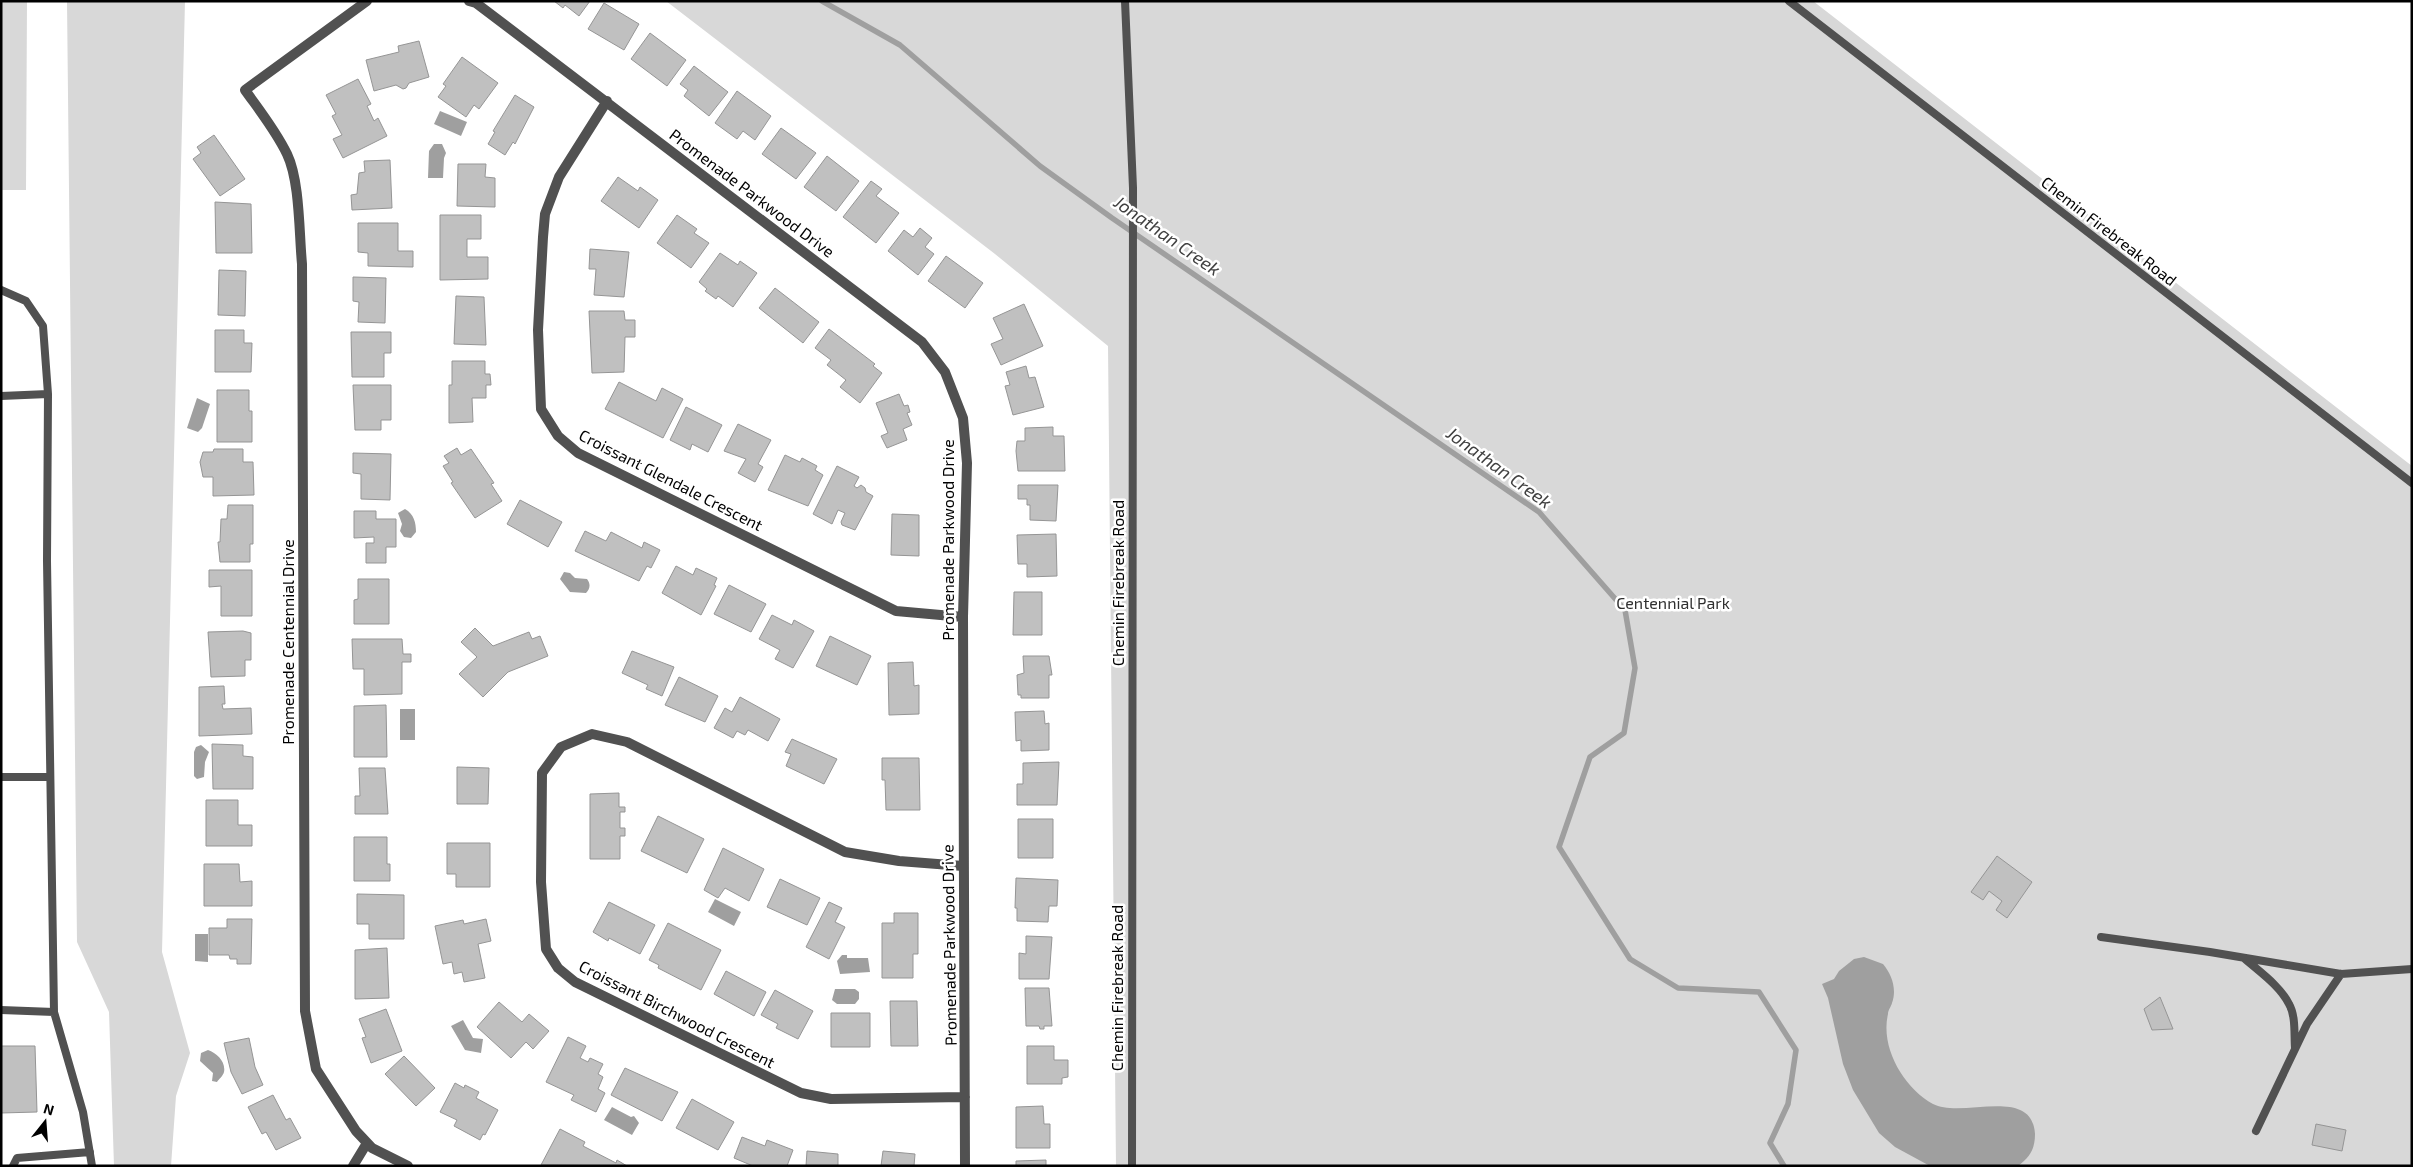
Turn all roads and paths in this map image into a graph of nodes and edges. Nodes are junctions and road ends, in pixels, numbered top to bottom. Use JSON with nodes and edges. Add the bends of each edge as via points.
{"nodes":[{"id":1,"x":367,"y":1,"type":"edge"},
{"id":2,"x":469,"y":1,"type":"edge"},
{"id":3,"x":1125,"y":1,"type":"edge"},
{"id":4,"x":1789,"y":1,"type":"edge"},
{"id":5,"x":607,"y":101,"type":"junction"},
{"id":6,"x":1,"y":290,"type":"edge"},
{"id":7,"x":48,"y":394,"type":"junction"},
{"id":8,"x":1,"y":396,"type":"edge"},
{"id":9,"x":2412,"y":483,"type":"edge"},
{"id":10,"x":963,"y":617,"type":"junction"},
{"id":11,"x":1,"y":777,"type":"edge"},
{"id":12,"x":49,"y":777,"type":"junction"},
{"id":13,"x":963,"y":866,"type":"junction"},
{"id":14,"x":2101,"y":937,"type":"dead end"},
{"id":15,"x":2243,"y":957,"type":"junction"},
{"id":16,"x":2412,"y":970,"type":"edge"},
{"id":17,"x":2341,"y":974,"type":"junction"},
{"id":18,"x":1,"y":1010,"type":"edge"},
{"id":19,"x":54,"y":1012,"type":"junction"},
{"id":20,"x":2295,"y":1050,"type":"junction"},
{"id":21,"x":965,"y":1097,"type":"junction"},
{"id":22,"x":2256,"y":1131,"type":"dead end"},
{"id":23,"x":368,"y":1143,"type":"junction"},
{"id":24,"x":90,"y":1152,"type":"junction"},
{"id":25,"x":13,"y":1166,"type":"edge"},
{"id":26,"x":92,"y":1166,"type":"edge"},
{"id":27,"x":353,"y":1166,"type":"edge"},
{"id":28,"x":408,"y":1166,"type":"edge"},
{"id":29,"x":965,"y":1166,"type":"edge"},
{"id":30,"x":1132,"y":1166,"type":"edge"}],
"edges":[{"from":1,"to":23,"type":"street","name":"Promenade Centennial Drive","via":[[245,90],[288,155],[296,190],[302,264],[305,1011],[316,1069],[356,1131]]},
{"from":2,"to":5,"type":"street","name":"Promenade Parkwood Drive"},
{"from":3,"to":30,"type":"lane","name":"Chemin Firebreak Road","via":[[1133,188]]},
{"from":4,"to":9,"type":"lane","name":"Chemin Firebreak Road"},
{"from":5,"to":10,"type":"street","name":"Promenade Parkwood Drive","via":[[922,342],[945,372],[963,418],[966,463]]},
{"from":5,"to":10,"type":"street","name":"Croissant Glendale Crescent","via":[[559,177],[545,214],[538,330],[540,408],[558,436],[578,453],[896,611]]},
{"from":6,"to":7,"type":"lane","via":[[26,300],[43,326]]},
{"from":7,"to":8,"type":"lane"},
{"from":7,"to":12,"type":"lane"},
{"from":10,"to":13,"type":"street","name":"Promenade Parkwood Drive"},
{"from":11,"to":12,"type":"lane"},
{"from":12,"to":19,"type":"lane"},
{"from":13,"to":21,"type":"street","name":"Promenade Parkwood Drive"},
{"from":13,"to":21,"type":"street","name":"Croissant Birchwood Crescent","via":[[899,861],[845,852],[627,742],[592,734],[561,747],[542,772],[540,882],[546,949],[558,968],[575,982],[801,1094],[831,1099]]},
{"from":14,"to":15,"type":"lane"},
{"from":15,"to":17,"type":"lane"},
{"from":15,"to":20,"type":"lane","via":[[2272,983],[2290,1005]]},
{"from":16,"to":17,"type":"lane"},
{"from":17,"to":20,"type":"lane","via":[[2307,1024]]},
{"from":18,"to":19,"type":"lane"},
{"from":19,"to":24,"type":"lane","via":[[83,1112]]},
{"from":20,"to":22,"type":"lane"},
{"from":21,"to":29,"type":"street","name":"Promenade Parkwood Drive"},
{"from":23,"to":27,"type":"street"},
{"from":23,"to":28,"type":"street","name":"Promenade Centennial Drive"},
{"from":24,"to":25,"type":"lane","via":[[17,1158]]},
{"from":24,"to":26,"type":"lane"}]}
